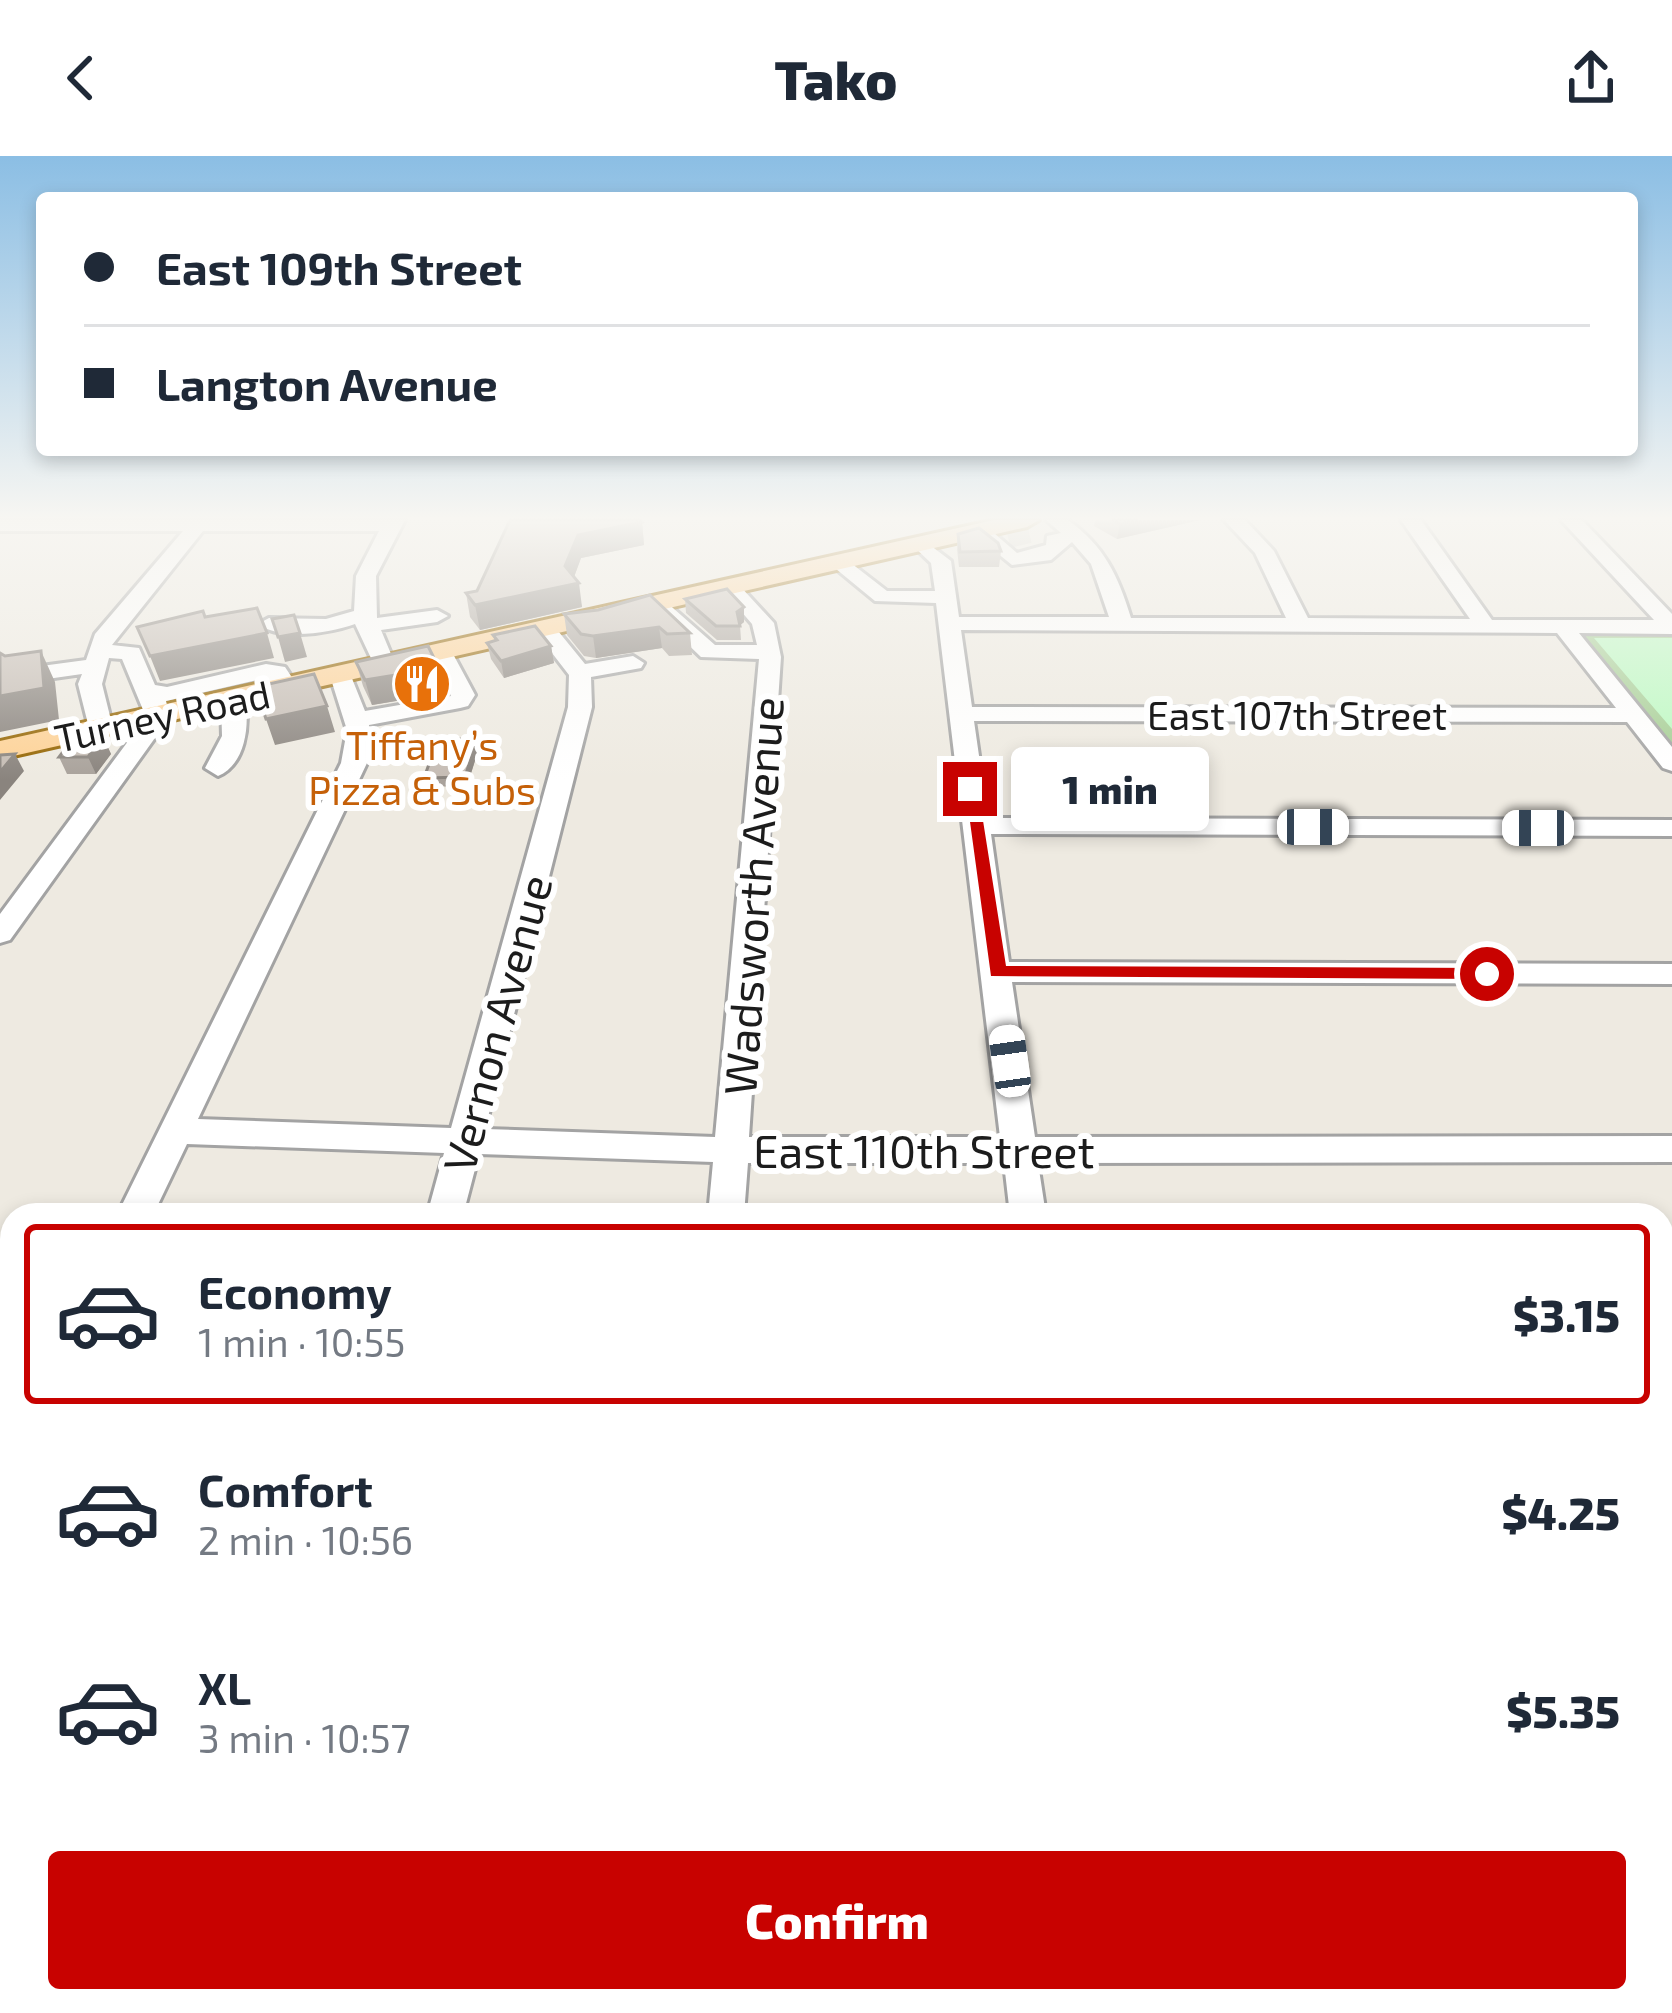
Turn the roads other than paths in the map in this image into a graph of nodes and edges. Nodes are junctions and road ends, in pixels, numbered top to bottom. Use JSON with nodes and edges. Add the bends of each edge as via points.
{"nodes":[{"id":1,"x":129,"y":607,"type":"edge"},
{"id":2,"x":363,"y":607,"type":"edge"},
{"id":3,"x":651,"y":607,"type":"edge"},
{"id":4,"x":660,"y":607,"type":"edge"},
{"id":5,"x":748,"y":607,"type":"edge"},
{"id":6,"x":947,"y":607,"type":"edge"},
{"id":7,"x":993,"y":607,"type":"edge"},
{"id":8,"x":1116,"y":607,"type":"edge"},
{"id":9,"x":1290,"y":607,"type":"edge"},
{"id":10,"x":1472,"y":607,"type":"edge"},
{"id":11,"x":436,"y":616,"type":"dead end"},
{"id":12,"x":363,"y":620,"type":"junction"},
{"id":13,"x":1298,"y":623,"type":"junction"},
{"id":14,"x":1484,"y":624,"type":"junction"},
{"id":15,"x":1121,"y":625,"type":"junction"},
{"id":16,"x":328,"y":626,"type":"junction"},
{"id":17,"x":1672,"y":627,"type":"edge"},
{"id":18,"x":1564,"y":628,"type":"junction"},
{"id":19,"x":546,"y":631,"type":"junction"},
{"id":20,"x":769,"y":652,"type":"junction"},
{"id":21,"x":442,"y":654,"type":"junction"},
{"id":22,"x":96,"y":662,"type":"junction"},
{"id":23,"x":633,"y":663,"type":"dead end"},
{"id":24,"x":385,"y":666,"type":"junction"},
{"id":25,"x":578,"y":672,"type":"junction"},
{"id":26,"x":343,"y":675,"type":"junction"},
{"id":27,"x":20,"y":678,"type":"edge"},
{"id":28,"x":282,"y":680,"type":"junction"},
{"id":29,"x":233,"y":700,"type":"junction"},
{"id":30,"x":159,"y":704,"type":"junction"},
{"id":31,"x":961,"y":714,"type":"junction"},
{"id":32,"x":1632,"y":715,"type":"junction"},
{"id":33,"x":357,"y":720,"type":"junction"},
{"id":34,"x":101,"y":728,"type":"junction"},
{"id":35,"x":0,"y":750,"type":"edge"},
{"id":36,"x":1672,"y":763,"type":"edge"},
{"id":37,"x":218,"y":768,"type":"dead end"},
{"id":38,"x":975,"y":826,"type":"junction"},
{"id":39,"x":1672,"y":828,"type":"edge"},
{"id":40,"x":0,"y":934,"type":"edge"},
{"id":41,"x":998,"y":972,"type":"junction"},
{"id":42,"x":1672,"y":974,"type":"edge"},
{"id":43,"x":177,"y":1130,"type":"junction"},
{"id":44,"x":466,"y":1138,"type":"junction"},
{"id":45,"x":1672,"y":1149,"type":"edge"},
{"id":46,"x":732,"y":1150,"type":"junction"},
{"id":47,"x":1022,"y":1150,"type":"junction"},
{"id":48,"x":141,"y":1203,"type":"edge"},
{"id":49,"x":448,"y":1203,"type":"edge"},
{"id":50,"x":727,"y":1203,"type":"edge"},
{"id":51,"x":1027,"y":1203,"type":"edge"}],
"edges":[{"from":1,"to":22,"type":"street","via":[[103,638]]},
{"from":2,"to":12,"type":"street"},
{"from":3,"to":19,"type":"main road","name":"Turney Road"},
{"from":4,"to":20,"type":"street","via":[[709,652]]},
{"from":5,"to":20,"type":"street","name":"Wadsworth Avenue","via":[[763,623]]},
{"from":6,"to":31,"type":"street"},
{"from":7,"to":15,"type":"street"},
{"from":8,"to":15,"type":"street"},
{"from":9,"to":13,"type":"street"},
{"from":10,"to":14,"type":"street"},
{"from":11,"to":12,"type":"street"},
{"from":12,"to":16,"type":"street"},
{"from":12,"to":24,"type":"street"},
{"from":13,"to":14,"type":"street"},
{"from":13,"to":15,"type":"street"},
{"from":14,"to":18,"type":"street"},
{"from":16,"to":26,"type":"street"},
{"from":16,"to":28,"type":"street","via":[[274,624]]},
{"from":17,"to":18,"type":"street"},
{"from":18,"to":32,"type":"street"},
{"from":19,"to":21,"type":"main road","name":"Turney Road"},
{"from":19,"to":25,"type":"street"},
{"from":20,"to":46,"type":"street","name":"Wadsworth Avenue"},
{"from":21,"to":24,"type":"main road","name":"Turney Road"},
{"from":21,"to":33,"type":"street","via":[[460,701]]},
{"from":22,"to":27,"type":"street"},
{"from":22,"to":30,"type":"street","via":[[131,652]]},
{"from":22,"to":34,"type":"street","via":[[90,684]]},
{"from":23,"to":25,"type":"street"},
{"from":24,"to":26,"type":"main road","name":"Turney Road"},
{"from":25,"to":44,"type":"street","name":"Vernon Avenue","via":[[580,707]]},
{"from":26,"to":28,"type":"main road","name":"Turney Road"},
{"from":26,"to":33,"type":"street"},
{"from":28,"to":29,"type":"main road","name":"Turney Road"},
{"from":28,"to":30,"type":"street"},
{"from":29,"to":30,"type":"main road","name":"Turney Road"},
{"from":29,"to":37,"type":"street","via":[[238,724]]},
{"from":30,"to":34,"type":"main road","name":"Turney Road"},
{"from":30,"to":40,"type":"street"},
{"from":31,"to":32,"type":"street","name":"East 107th Street"},
{"from":31,"to":38,"type":"street"},
{"from":32,"to":36,"type":"street"},
{"from":33,"to":43,"type":"street","via":[[354,763]]},
{"from":34,"to":35,"type":"main road","name":"Turney Road"},
{"from":38,"to":39,"type":"street"},
{"from":38,"to":41,"type":"street"},
{"from":41,"to":42,"type":"street"},
{"from":41,"to":47,"type":"street"},
{"from":43,"to":44,"type":"street","name":"East 110th Street"},
{"from":43,"to":48,"type":"street"},
{"from":44,"to":46,"type":"street","name":"East 110th Street"},
{"from":44,"to":49,"type":"street","name":"Vernon Avenue"},
{"from":45,"to":47,"type":"street","name":"East 110th Street"},
{"from":46,"to":47,"type":"street","name":"East 110th Street"},
{"from":46,"to":50,"type":"street","name":"Wadsworth Avenue"},
{"from":47,"to":51,"type":"street"}]}
